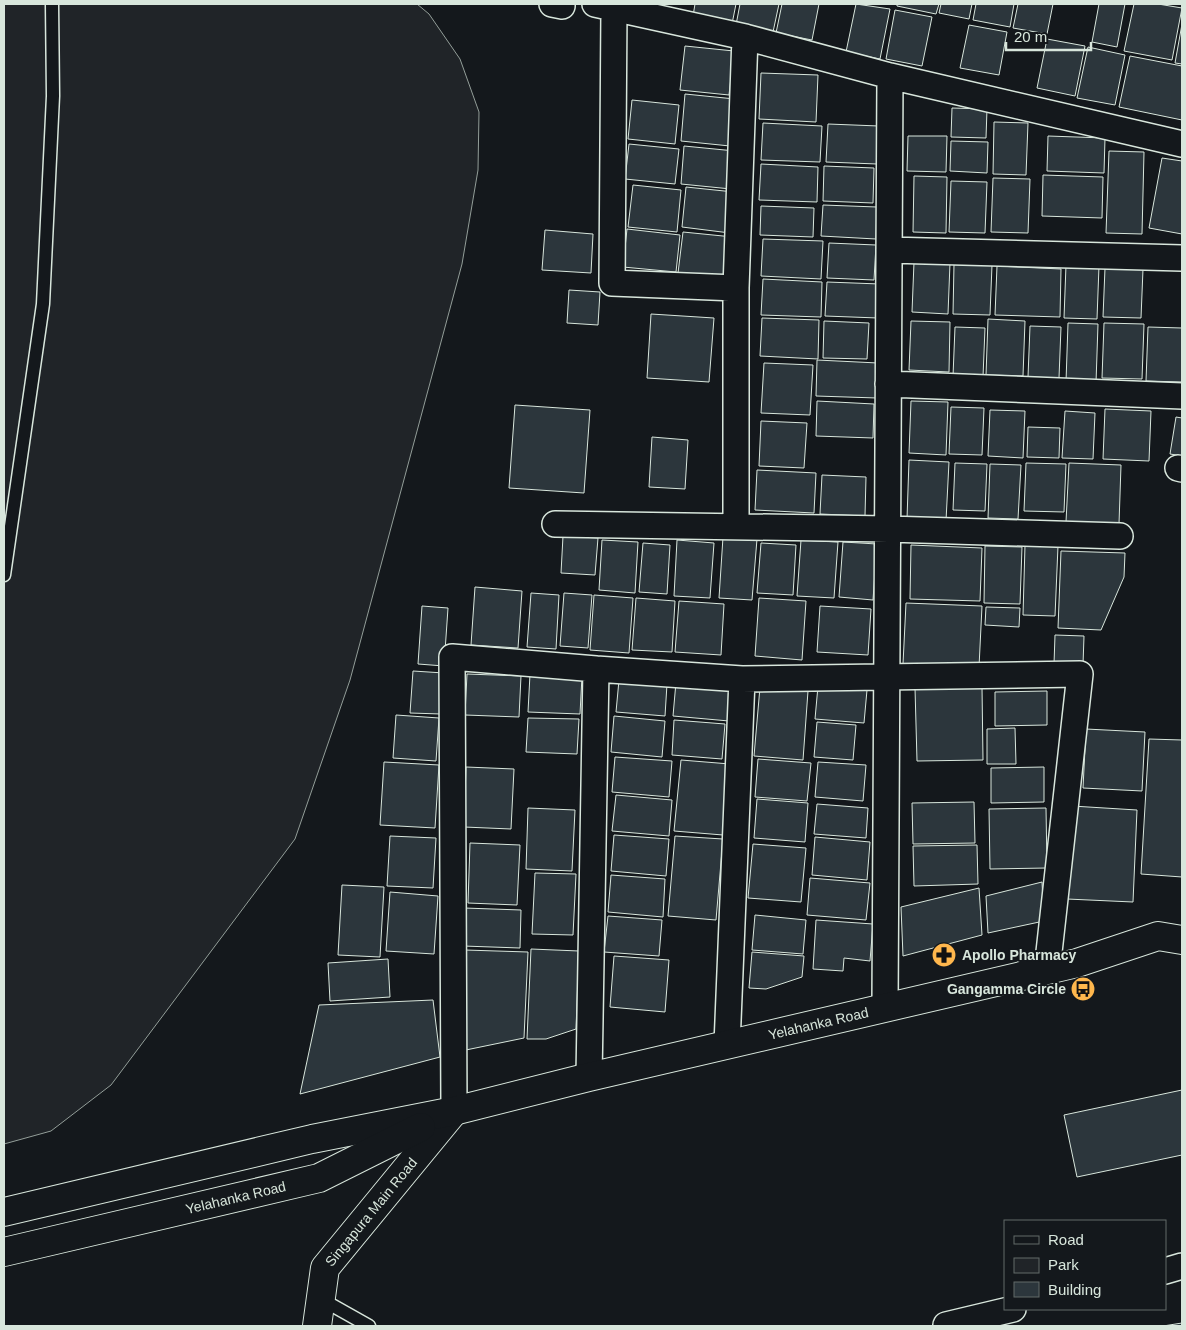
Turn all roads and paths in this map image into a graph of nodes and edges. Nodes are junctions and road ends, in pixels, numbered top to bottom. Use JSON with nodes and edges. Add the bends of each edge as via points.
{"nodes":[{"id":1,"x":52,"y":4,"type":"edge"},
{"id":2,"x":552,"y":4,"type":"edge"},
{"id":3,"x":562,"y":4,"type":"edge"},
{"id":4,"x":604,"y":6,"type":"edge"},
{"id":5,"x":689,"y":14,"type":"edge"},
{"id":6,"x":745,"y":37,"type":"junction"},
{"id":7,"x":890,"y":76,"type":"junction"},
{"id":8,"x":1182,"y":144,"type":"edge"},
{"id":9,"x":889,"y":250,"type":"junction"},
{"id":10,"x":1182,"y":258,"type":"edge"},
{"id":11,"x":736,"y":288,"type":"junction"},
{"id":12,"x":888,"y":384,"type":"junction"},
{"id":13,"x":1182,"y":396,"type":"edge"},
{"id":14,"x":555,"y":524,"type":"dead end"},
{"id":15,"x":736,"y":526,"type":"junction"},
{"id":16,"x":888,"y":529,"type":"junction"},
{"id":17,"x":1120,"y":536,"type":"dead end"},
{"id":18,"x":4,"y":575,"type":"edge"},
{"id":19,"x":596,"y":669,"type":"junction"},
{"id":20,"x":887,"y":677,"type":"junction"},
{"id":21,"x":742,"y":679,"type":"junction"},
{"id":22,"x":1182,"y":919,"type":"edge"},
{"id":23,"x":1170,"y":938,"type":"edge"},
{"id":24,"x":1047,"y":970,"type":"junction"},
{"id":25,"x":885,"y":1008,"type":"junction"},
{"id":26,"x":726,"y":1045,"type":"junction"},
{"id":27,"x":589,"y":1077,"type":"junction"},
{"id":28,"x":454,"y":1111,"type":"junction"},
{"id":29,"x":4,"y":1212,"type":"edge"},
{"id":30,"x":4,"y":1252,"type":"edge"},
{"id":31,"x":1182,"y":1266,"type":"edge"},
{"id":32,"x":1166,"y":1271,"type":"edge"},
{"id":33,"x":321,"y":1299,"type":"junction"},
{"id":34,"x":1009,"y":1310,"type":"edge"},
{"id":35,"x":317,"y":1326,"type":"edge"},
{"id":36,"x":369,"y":1326,"type":"edge"},
{"id":37,"x":946,"y":1326,"type":"edge"}],
"edges":[{"from":1,"to":18,"type":"lane","via":[[53,96],[43,304]]},
{"from":2,"to":3,"type":"street"},
{"from":4,"to":5,"type":"street"},
{"from":4,"to":11,"type":"street","via":[[612,283]]},
{"from":5,"to":6,"type":"street"},
{"from":6,"to":7,"type":"street"},
{"from":6,"to":11,"type":"street"},
{"from":7,"to":8,"type":"street"},
{"from":7,"to":9,"type":"street"},
{"from":9,"to":10,"type":"street"},
{"from":9,"to":12,"type":"street"},
{"from":11,"to":15,"type":"street"},
{"from":12,"to":13,"type":"street"},
{"from":12,"to":16,"type":"street"},
{"from":14,"to":15,"type":"street"},
{"from":15,"to":16,"type":"street"},
{"from":16,"to":17,"type":"street"},
{"from":16,"to":20,"type":"street"},
{"from":19,"to":21,"type":"street"},
{"from":19,"to":27,"type":"street"},
{"from":19,"to":28,"type":"street","via":[[452,657]]},
{"from":20,"to":21,"type":"street"},
{"from":20,"to":24,"type":"street","via":[[1080,674]]},
{"from":20,"to":25,"type":"street"},
{"from":21,"to":26,"type":"street"},
{"from":22,"to":23,"type":"main road","name":"Yelahanka Road"},
{"from":23,"to":24,"type":"main road","name":"Yelahanka Road"},
{"from":24,"to":25,"type":"main road","name":"Yelahanka Road"},
{"from":25,"to":26,"type":"main road","name":"Yelahanka Road"},
{"from":26,"to":27,"type":"main road","name":"Yelahanka Road"},
{"from":27,"to":28,"type":"main road","name":"Yelahanka Road"},
{"from":28,"to":29,"type":"main road","name":"Yelahanka Road","via":[[312,1139]]},
{"from":28,"to":30,"type":"main road","name":"Yelahanka Road","via":[[319,1178]]},
{"from":28,"to":33,"type":"main road","name":"Singapura Main Road","via":[[325,1268]]},
{"from":31,"to":32,"type":"street"},
{"from":33,"to":35,"type":"main road","name":"Singapura Main Road"},
{"from":33,"to":36,"type":"lane"},
{"from":34,"to":37,"type":"street"}]}
